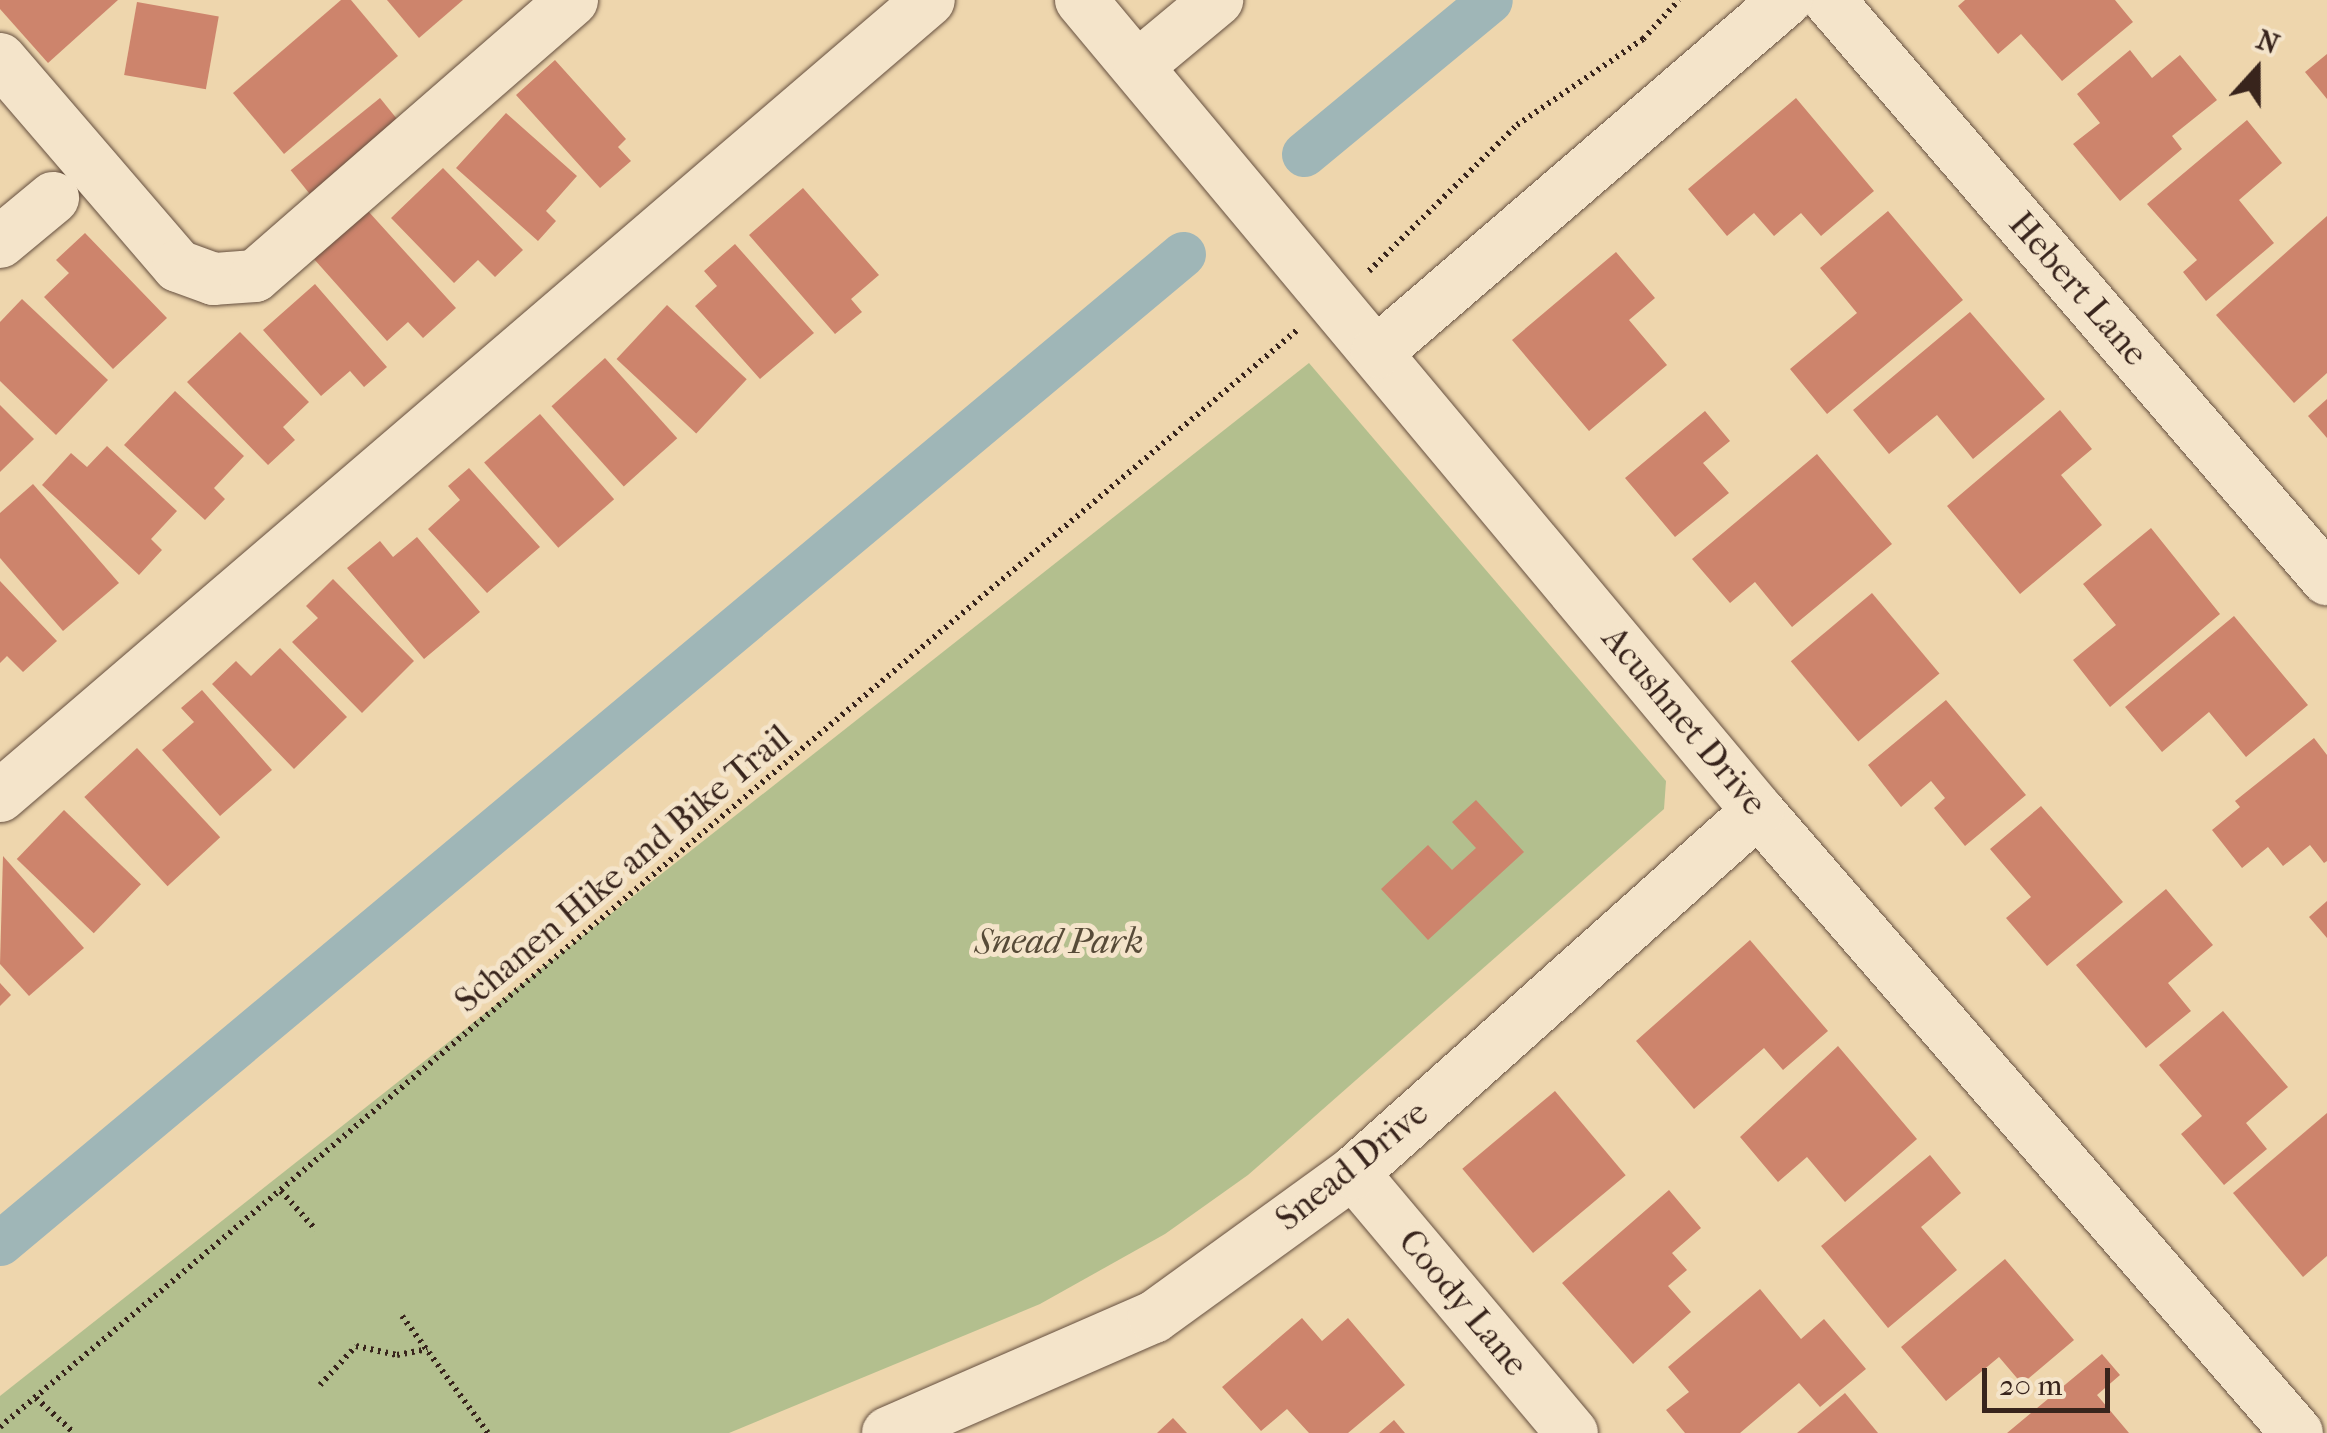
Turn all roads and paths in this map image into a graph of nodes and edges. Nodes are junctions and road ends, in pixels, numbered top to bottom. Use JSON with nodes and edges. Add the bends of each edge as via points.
{"nodes":[{"id":1,"x":572,"y":0,"type":"edge"},
{"id":2,"x":929,"y":0,"type":"edge"},
{"id":3,"x":1081,"y":0,"type":"edge"},
{"id":4,"x":1217,"y":0,"type":"edge"},
{"id":5,"x":1678,"y":0,"type":"edge"},
{"id":6,"x":1786,"y":0,"type":"edge"},
{"id":7,"x":1828,"y":0,"type":"edge"},
{"id":8,"x":0,"y":59,"type":"edge"},
{"id":9,"x":1139,"y":65,"type":"junction"},
{"id":10,"x":53,"y":198,"type":"dead end"},
{"id":11,"x":0,"y":242,"type":"edge"},
{"id":12,"x":1393,"y":252,"type":"dead end"},
{"id":13,"x":1276,"y":347,"type":"dead end"},
{"id":14,"x":1378,"y":352,"type":"junction"},
{"id":15,"x":2327,"y":579,"type":"edge"},
{"id":16,"x":0,"y":796,"type":"edge"},
{"id":17,"x":1758,"y":811,"type":"junction"},
{"id":18,"x":1353,"y":1173,"type":"junction"},
{"id":19,"x":281,"y":1191,"type":"junction"},
{"id":20,"x":316,"y":1230,"type":"dead end"},
{"id":21,"x":402,"y":1316,"type":"dead end"},
{"id":22,"x":427,"y":1349,"type":"junction"},
{"id":23,"x":320,"y":1385,"type":"dead end"},
{"id":24,"x":36,"y":1398,"type":"junction"},
{"id":25,"x":0,"y":1427,"type":"edge"},
{"id":26,"x":903,"y":1430,"type":"edge"},
{"id":27,"x":74,"y":1433,"type":"edge"},
{"id":28,"x":488,"y":1433,"type":"edge"},
{"id":29,"x":1572,"y":1433,"type":"edge"},
{"id":30,"x":2297,"y":1433,"type":"edge"}],
"edges":[{"from":1,"to":8,"type":"street","via":[[255,276],[214,280],[178,266]]},
{"from":2,"to":16,"type":"street"},
{"from":3,"to":9,"type":"street","name":"Acushnet Drive"},
{"from":4,"to":9,"type":"street"},
{"from":5,"to":12,"type":"path","via":[[1643,40],[1517,125]]},
{"from":6,"to":14,"type":"street"},
{"from":7,"to":15,"type":"street","name":"Hebert Lane"},
{"from":9,"to":14,"type":"street","name":"Acushnet Drive"},
{"from":10,"to":11,"type":"street"},
{"from":13,"to":19,"type":"path","name":"Schanen Hike and Bike Trail"},
{"from":14,"to":17,"type":"street","name":"Acushnet Drive"},
{"from":17,"to":18,"type":"street","name":"Snead Drive"},
{"from":17,"to":30,"type":"street","name":"Acushnet Drive"},
{"from":18,"to":26,"type":"street","name":"Snead Drive","via":[[1154,1316]]},
{"from":18,"to":29,"type":"street","name":"Coody Lane"},
{"from":19,"to":20,"type":"path"},
{"from":19,"to":24,"type":"path","name":"Schanen Hike and Bike Trail"},
{"from":21,"to":22,"type":"path"},
{"from":22,"to":23,"type":"path","via":[[397,1355],[356,1346]]},
{"from":22,"to":28,"type":"path"},
{"from":24,"to":25,"type":"path","name":"Schanen Hike and Bike Trail"},
{"from":24,"to":27,"type":"path"}]}
